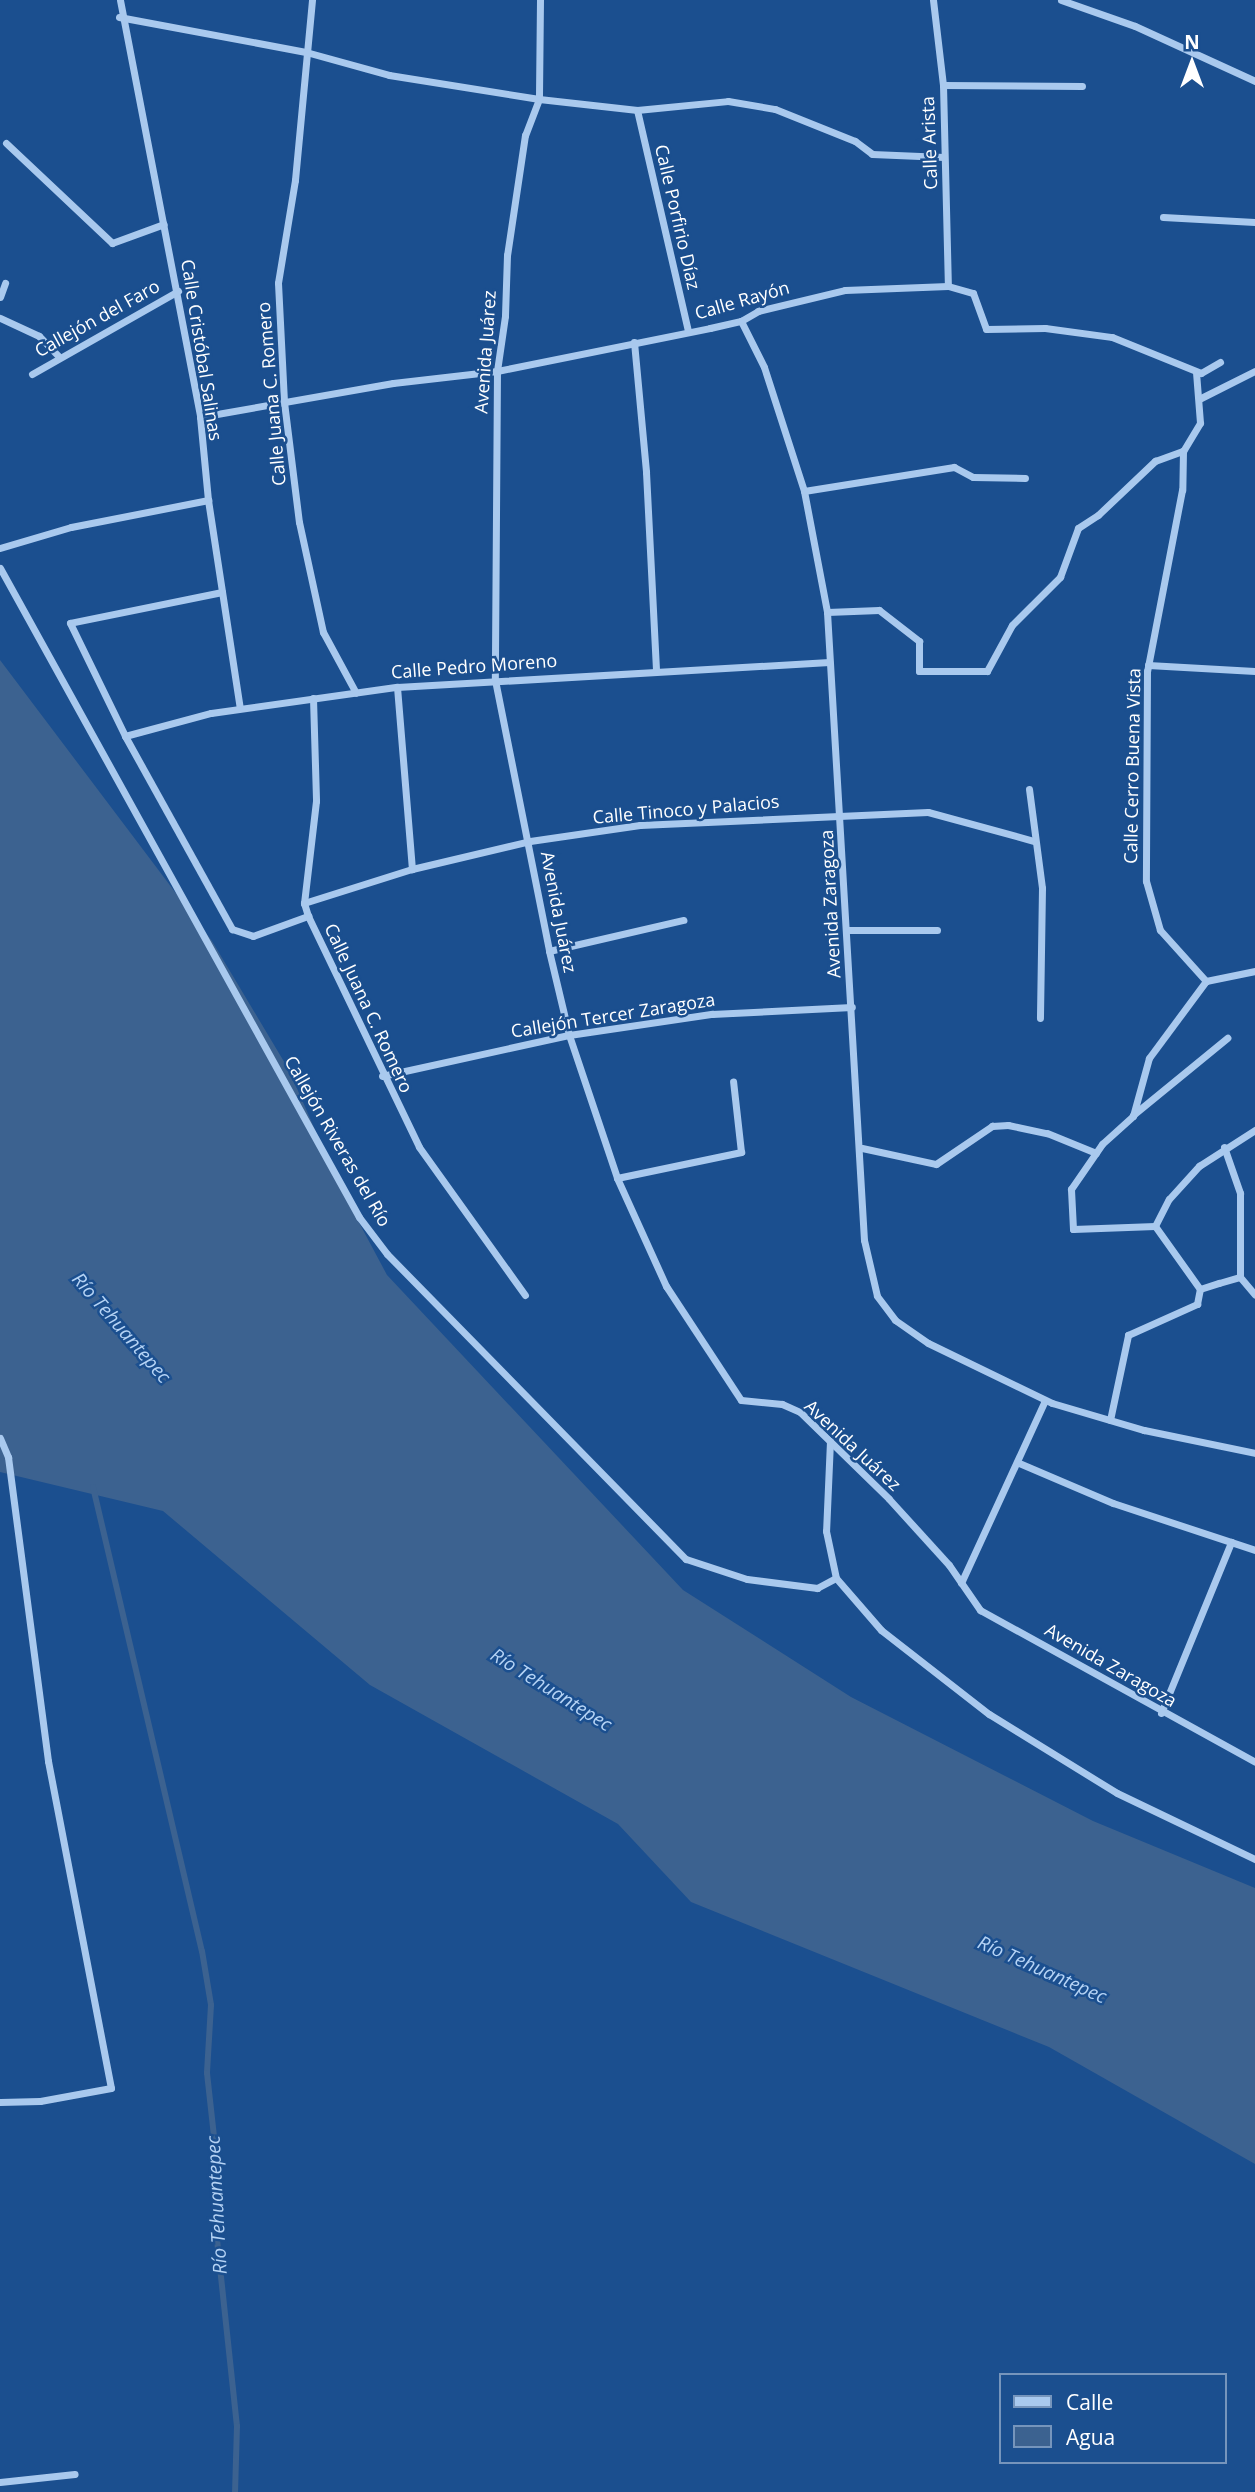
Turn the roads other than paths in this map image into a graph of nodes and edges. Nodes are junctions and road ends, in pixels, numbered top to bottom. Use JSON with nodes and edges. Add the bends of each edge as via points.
{"nodes":[{"id":1,"x":120,"y":0,"type":"edge"},
{"id":2,"x":312,"y":0,"type":"edge"},
{"id":3,"x":540,"y":0,"type":"edge"},
{"id":4,"x":933,"y":0,"type":"edge"},
{"id":5,"x":1061,"y":0,"type":"edge"},
{"id":6,"x":120,"y":17,"type":"junction"},
{"id":7,"x":306,"y":52,"type":"junction"},
{"id":8,"x":1255,"y":81,"type":"edge"},
{"id":9,"x":943,"y":85,"type":"junction"},
{"id":10,"x":1082,"y":86,"type":"dead end"},
{"id":11,"x":540,"y":99,"type":"junction"},
{"id":12,"x":637,"y":110,"type":"junction"},
{"id":13,"x":6,"y":144,"type":"dead end"},
{"id":14,"x":944,"y":157,"type":"junction"},
{"id":15,"x":1163,"y":217,"type":"dead end"},
{"id":16,"x":1255,"y":222,"type":"edge"},
{"id":17,"x":164,"y":224,"type":"junction"},
{"id":18,"x":5,"y":284,"type":"dead end"},
{"id":19,"x":948,"y":286,"type":"junction"},
{"id":20,"x":178,"y":291,"type":"junction"},
{"id":21,"x":0,"y":297,"type":"edge"},
{"id":22,"x":0,"y":318,"type":"edge"},
{"id":23,"x":741,"y":321,"type":"junction"},
{"id":24,"x":688,"y":331,"type":"junction"},
{"id":25,"x":634,"y":342,"type":"junction"},
{"id":26,"x":58,"y":356,"type":"junction"},
{"id":27,"x":1220,"y":362,"type":"dead end"},
{"id":28,"x":497,"y":370,"type":"junction"},
{"id":29,"x":1255,"y":371,"type":"edge"},
{"id":30,"x":1196,"y":372,"type":"junction"},
{"id":31,"x":32,"y":374,"type":"dead end"},
{"id":32,"x":1200,"y":398,"type":"junction"},
{"id":33,"x":284,"y":402,"type":"junction"},
{"id":34,"x":200,"y":417,"type":"junction"},
{"id":35,"x":1183,"y":451,"type":"junction"},
{"id":36,"x":1024,"y":478,"type":"dead end"},
{"id":37,"x":804,"y":491,"type":"junction"},
{"id":38,"x":208,"y":500,"type":"junction"},
{"id":39,"x":0,"y":548,"type":"edge"},
{"id":40,"x":0,"y":568,"type":"edge"},
{"id":41,"x":222,"y":592,"type":"junction"},
{"id":42,"x":827,"y":612,"type":"junction"},
{"id":43,"x":829,"y":662,"type":"junction"},
{"id":44,"x":1148,"y":665,"type":"junction"},
{"id":45,"x":656,"y":670,"type":"junction"},
{"id":46,"x":1255,"y":671,"type":"edge"},
{"id":47,"x":495,"y":680,"type":"junction"},
{"id":48,"x":397,"y":687,"type":"junction"},
{"id":49,"x":356,"y":692,"type":"junction"},
{"id":50,"x":313,"y":698,"type":"junction"},
{"id":51,"x":240,"y":708,"type":"junction"},
{"id":52,"x":125,"y":736,"type":"junction"},
{"id":53,"x":1029,"y":789,"type":"dead end"},
{"id":54,"x":840,"y":817,"type":"junction"},
{"id":55,"x":530,"y":841,"type":"junction"},
{"id":56,"x":1034,"y":841,"type":"junction"},
{"id":57,"x":412,"y":869,"type":"junction"},
{"id":58,"x":304,"y":903,"type":"junction"},
{"id":59,"x":308,"y":916,"type":"junction"},
{"id":60,"x":683,"y":920,"type":"dead end"},
{"id":61,"x":847,"y":930,"type":"junction"},
{"id":62,"x":937,"y":930,"type":"dead end"},
{"id":63,"x":549,"y":951,"type":"junction"},
{"id":64,"x":1255,"y":971,"type":"edge"},
{"id":65,"x":1206,"y":982,"type":"junction"},
{"id":66,"x":852,"y":1007,"type":"junction"},
{"id":67,"x":1040,"y":1018,"type":"dead end"},
{"id":68,"x":569,"y":1035,"type":"junction"},
{"id":69,"x":1227,"y":1038,"type":"dead end"},
{"id":70,"x":382,"y":1076,"type":"junction"},
{"id":71,"x":733,"y":1081,"type":"dead end"},
{"id":72,"x":1133,"y":1116,"type":"junction"},
{"id":73,"x":1255,"y":1130,"type":"edge"},
{"id":74,"x":1224,"y":1147,"type":"junction"},
{"id":75,"x":862,"y":1148,"type":"junction"},
{"id":76,"x":1096,"y":1153,"type":"junction"},
{"id":77,"x":617,"y":1178,"type":"junction"},
{"id":78,"x":1155,"y":1226,"type":"junction"},
{"id":79,"x":1240,"y":1277,"type":"junction"},
{"id":80,"x":1200,"y":1289,"type":"junction"},
{"id":81,"x":525,"y":1295,"type":"dead end"},
{"id":82,"x":1255,"y":1295,"type":"edge"},
{"id":83,"x":1045,"y":1400,"type":"junction"},
{"id":84,"x":1110,"y":1420,"type":"junction"},
{"id":85,"x":0,"y":1438,"type":"edge"},
{"id":86,"x":830,"y":1441,"type":"junction"},
{"id":87,"x":1255,"y":1453,"type":"edge"},
{"id":88,"x":1019,"y":1463,"type":"junction"},
{"id":89,"x":1231,"y":1542,"type":"junction"},
{"id":90,"x":1255,"y":1550,"type":"edge"},
{"id":91,"x":836,"y":1578,"type":"junction"},
{"id":92,"x":961,"y":1583,"type":"junction"},
{"id":93,"x":1161,"y":1713,"type":"junction"},
{"id":94,"x":1255,"y":1762,"type":"edge"},
{"id":95,"x":1255,"y":1859,"type":"edge"},
{"id":96,"x":0,"y":2102,"type":"edge"},
{"id":97,"x":75,"y":2474,"type":"dead end"},
{"id":98,"x":3,"y":2482,"type":"edge"},
{"id":99,"x":8,"y":2492,"type":"edge"}],
"edges":[{"from":1,"to":6,"type":"street","name":"Calle Cristóbal Salinas"},
{"from":2,"to":7,"type":"street","name":"Calle Juana C. Romero"},
{"from":3,"to":11,"type":"street","name":"Avenida Juárez"},
{"from":4,"to":9,"type":"street","name":"Calle Arista"},
{"from":5,"to":8,"type":"street","via":[[1135,26]]},
{"from":6,"to":7,"type":"street"},
{"from":6,"to":17,"type":"street","name":"Calle Cristóbal Salinas"},
{"from":7,"to":11,"type":"street","via":[[389,75]]},
{"from":7,"to":33,"type":"street","name":"Calle Juana C. Romero","via":[[295,180],[278,283]]},
{"from":9,"to":10,"type":"street"},
{"from":9,"to":14,"type":"street","name":"Calle Arista"},
{"from":11,"to":12,"type":"street"},
{"from":11,"to":28,"type":"street","name":"Avenida Juárez","via":[[523,148]]},
{"from":12,"to":14,"type":"street","via":[[728,101],[807,119],[872,154]]},
{"from":12,"to":24,"type":"street","name":"Calle Porfirio Díaz"},
{"from":13,"to":17,"type":"street","via":[[112,243]]},
{"from":14,"to":19,"type":"street","name":"Calle Arista"},
{"from":15,"to":16,"type":"street"},
{"from":17,"to":20,"type":"street","name":"Calle Cristóbal Salinas"},
{"from":18,"to":21,"type":"street"},
{"from":19,"to":23,"type":"street","name":"Calle Rayón","via":[[845,290],[758,311]]},
{"from":19,"to":30,"type":"street","via":[[973,293],[986,329],[1045,328],[1112,337]]},
{"from":20,"to":26,"type":"street","name":"Callejón del Faro"},
{"from":20,"to":34,"type":"street","name":"Calle Cristóbal Salinas"},
{"from":22,"to":26,"type":"street","via":[[39,335]]},
{"from":23,"to":24,"type":"street","name":"Calle Rayón"},
{"from":23,"to":37,"type":"street","name":"Avenida Zaragoza","via":[[764,367]]},
{"from":24,"to":25,"type":"street","name":"Calle Rayón"},
{"from":25,"to":28,"type":"street","name":"Calle Rayón"},
{"from":25,"to":45,"type":"street"},
{"from":26,"to":31,"type":"street","name":"Callejón del Faro"},
{"from":27,"to":30,"type":"street"},
{"from":28,"to":33,"type":"street","name":"Calle Rayón"},
{"from":28,"to":47,"type":"street","name":"Avenida Juárez"},
{"from":29,"to":32,"type":"street"},
{"from":30,"to":32,"type":"street","name":"Calle Cerro Buena Vista"},
{"from":32,"to":35,"type":"street","name":"Calle Cerro Buena Vista","via":[[1200,423]]},
{"from":33,"to":34,"type":"street","name":"Calle Rayón"},
{"from":33,"to":49,"type":"street","name":"Calle Juana C. Romero","via":[[299,522],[323,632]]},
{"from":34,"to":38,"type":"street","name":"Calle Cristóbal Salinas"},
{"from":35,"to":42,"type":"street","via":[[1155,461],[1078,528],[1060,577],[1012,625],[987,671],[919,671],[919,641],[878,610]]},
{"from":35,"to":44,"type":"street","name":"Calle Cerro Buena Vista","via":[[1182,490]]},
{"from":36,"to":37,"type":"street","via":[[973,477],[954,467]]},
{"from":37,"to":42,"type":"street","name":"Avenida Zaragoza"},
{"from":38,"to":39,"type":"street","via":[[71,527]]},
{"from":38,"to":41,"type":"street","name":"Calle Cristóbal Salinas"},
{"from":40,"to":91,"type":"street","name":"Callejón Riveras del Río","via":[[359,1217],[387,1254],[686,1559],[747,1579],[817,1588]]},
{"from":41,"to":51,"type":"street","name":"Calle Cristóbal Salinas"},
{"from":41,"to":52,"type":"street","via":[[70,622]]},
{"from":42,"to":43,"type":"street","name":"Avenida Zaragoza"},
{"from":43,"to":45,"type":"street","name":"Calle Pedro Moreno"},
{"from":43,"to":54,"type":"street","name":"Avenida Zaragoza"},
{"from":44,"to":46,"type":"street"},
{"from":44,"to":65,"type":"street","name":"Calle Cerro Buena Vista","via":[[1146,881],[1160,930]]},
{"from":45,"to":47,"type":"street","name":"Calle Pedro Moreno"},
{"from":47,"to":48,"type":"street","name":"Calle Pedro Moreno"},
{"from":47,"to":55,"type":"street","name":"Avenida Juárez"},
{"from":48,"to":49,"type":"street","name":"Calle Pedro Moreno"},
{"from":48,"to":57,"type":"street"},
{"from":49,"to":50,"type":"street","name":"Calle Pedro Moreno"},
{"from":50,"to":51,"type":"street","name":"Calle Pedro Moreno"},
{"from":50,"to":58,"type":"street","name":"Calle Juana C. Romero","via":[[316,801]]},
{"from":51,"to":52,"type":"street","name":"Calle Pedro Moreno"},
{"from":52,"to":59,"type":"street","via":[[232,929],[253,936]]},
{"from":53,"to":56,"type":"street"},
{"from":54,"to":55,"type":"street","name":"Calle Tinoco y Palacios","via":[[745,817],[640,825]]},
{"from":54,"to":56,"type":"street","name":"Calle Tinoco y Palacios","via":[[928,812]]},
{"from":54,"to":61,"type":"street","name":"Avenida Zaragoza"},
{"from":55,"to":57,"type":"street","name":"Calle Tinoco y Palacios"},
{"from":55,"to":63,"type":"street","name":"Avenida Juárez"},
{"from":56,"to":67,"type":"street","via":[[1042,888]]},
{"from":57,"to":58,"type":"street","name":"Calle Tinoco y Palacios"},
{"from":58,"to":59,"type":"street","name":"Calle Juana C. Romero"},
{"from":59,"to":70,"type":"street","name":"Calle Juana C. Romero"},
{"from":60,"to":63,"type":"street"},
{"from":61,"to":62,"type":"street"},
{"from":61,"to":66,"type":"street","name":"Avenida Zaragoza"},
{"from":63,"to":68,"type":"street","name":"Avenida Juárez"},
{"from":64,"to":65,"type":"street"},
{"from":65,"to":72,"type":"street","via":[[1149,1058]]},
{"from":66,"to":68,"type":"street","name":"Callejón Tercer Zaragoza","via":[[712,1014]]},
{"from":66,"to":75,"type":"street","name":"Avenida Zaragoza"},
{"from":68,"to":70,"type":"street","name":"Callejón Tercer Zaragoza"},
{"from":68,"to":77,"type":"street","name":"Avenida Juárez"},
{"from":69,"to":72,"type":"street"},
{"from":70,"to":81,"type":"street","name":"Calle Juana C. Romero","via":[[419,1147]]},
{"from":71,"to":77,"type":"street","via":[[741,1152]]},
{"from":72,"to":76,"type":"street"},
{"from":73,"to":74,"type":"street"},
{"from":74,"to":78,"type":"street","via":[[1177,1189]]},
{"from":74,"to":79,"type":"street","via":[[1240,1193]]},
{"from":75,"to":76,"type":"street","via":[[936,1164],[992,1126],[1008,1125],[1047,1133]]},
{"from":75,"to":83,"type":"street","name":"Avenida Zaragoza","via":[[864,1240],[871,1282],[887,1311],[928,1343]]},
{"from":76,"to":78,"type":"street","via":[[1071,1189],[1073,1229]]},
{"from":77,"to":86,"type":"street","name":"Avenida Juárez","via":[[666,1286],[734,1392],[741,1400],[782,1404],[800,1412]]},
{"from":78,"to":80,"type":"street"},
{"from":79,"to":80,"type":"street"},
{"from":79,"to":82,"type":"street"},
{"from":80,"to":84,"type":"street","via":[[1197,1304],[1128,1335]]},
{"from":83,"to":84,"type":"street","name":"Avenida Zaragoza"},
{"from":83,"to":88,"type":"street"},
{"from":84,"to":87,"type":"street","name":"Avenida Zaragoza"},
{"from":85,"to":96,"type":"street","via":[[8,1457],[48,1761],[111,2088],[40,2101]]},
{"from":86,"to":91,"type":"street","via":[[826,1531]]},
{"from":86,"to":92,"type":"street","name":"Avenida Juárez","via":[[889,1499]]},
{"from":88,"to":89,"type":"street","via":[[1113,1503]]},
{"from":88,"to":92,"type":"street"},
{"from":89,"to":90,"type":"street"},
{"from":89,"to":93,"type":"street"},
{"from":91,"to":95,"type":"street","via":[[881,1630],[989,1714],[1117,1793]]},
{"from":92,"to":93,"type":"street","name":"Avenida Zaragoza","via":[[980,1610]]},
{"from":93,"to":94,"type":"street","name":"Avenida Zaragoza"},
{"from":97,"to":98,"type":"street"},
{"from":98,"to":99,"type":"street"}]}
